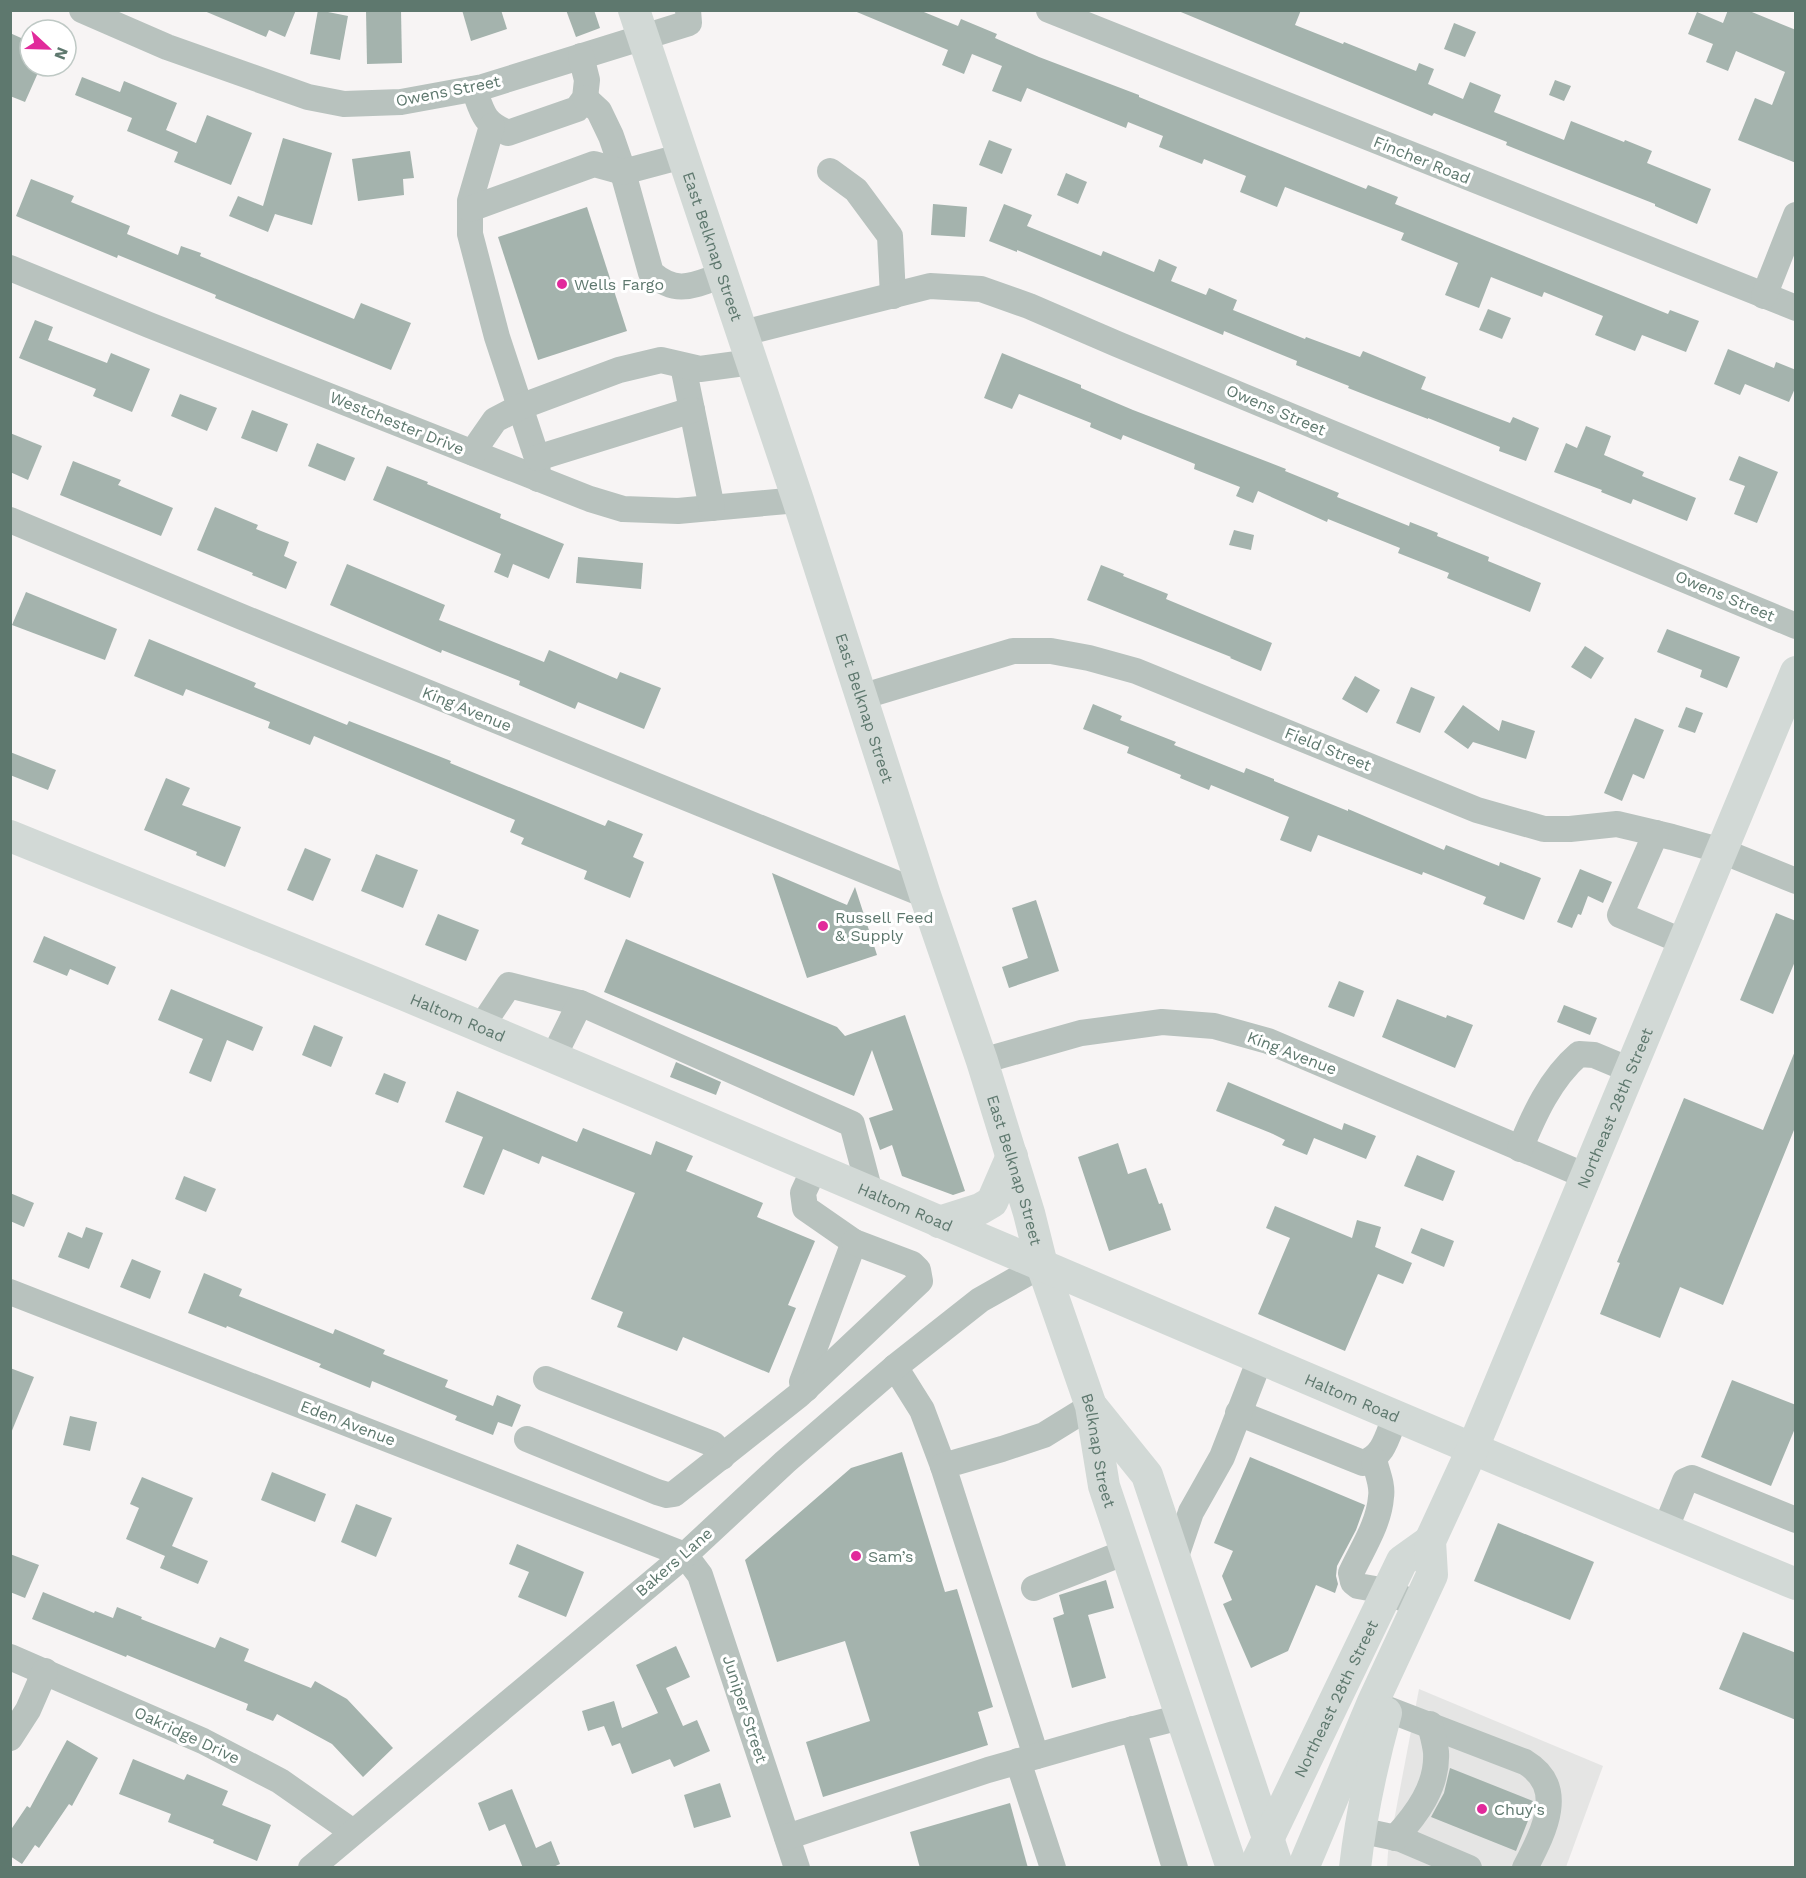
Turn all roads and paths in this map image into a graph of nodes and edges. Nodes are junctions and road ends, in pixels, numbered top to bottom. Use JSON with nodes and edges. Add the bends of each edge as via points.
{"nodes":[{"id":1,"x":82,"y":10,"type":"edge"},
{"id":2,"x":688,"y":10,"type":"edge"},
{"id":3,"x":1049,"y":10,"type":"edge"},
{"id":4,"x":639,"y":23,"type":"edge"},
{"id":5,"x":581,"y":56,"type":"junction"},
{"id":6,"x":474,"y":89,"type":"junction"},
{"id":7,"x":585,"y":98,"type":"junction"},
{"id":8,"x":492,"y":126,"type":"junction"},
{"id":9,"x":683,"y":156,"type":"junction"},
{"id":10,"x":830,"y":171,"type":"dead end"},
{"id":11,"x":623,"y":172,"type":"junction"},
{"id":12,"x":470,"y":209,"type":"junction"},
{"id":13,"x":1796,"y":215,"type":"edge"},
{"id":14,"x":10,"y":268,"type":"edge"},
{"id":15,"x":723,"y":275,"type":"junction"},
{"id":16,"x":894,"y":296,"type":"junction"},
{"id":17,"x":1764,"y":296,"type":"junction"},
{"id":18,"x":1796,"y":308,"type":"edge"},
{"id":19,"x":743,"y":333,"type":"junction"},
{"id":20,"x":752,"y":362,"type":"junction"},
{"id":21,"x":683,"y":366,"type":"junction"},
{"id":22,"x":520,"y":407,"type":"junction"},
{"id":23,"x":692,"y":410,"type":"junction"},
{"id":24,"x":474,"y":453,"type":"junction"},
{"id":25,"x":537,"y":468,"type":"junction"},
{"id":26,"x":798,"y":500,"type":"junction"},
{"id":27,"x":712,"y":508,"type":"junction"},
{"id":28,"x":10,"y":520,"type":"edge"},
{"id":29,"x":1796,"y":626,"type":"edge"},
{"id":30,"x":1796,"y":672,"type":"edge"},
{"id":31,"x":861,"y":697,"type":"junction"},
{"id":32,"x":1656,"y":833,"type":"junction"},
{"id":33,"x":10,"y":836,"type":"edge"},
{"id":34,"x":1722,"y":851,"type":"junction"},
{"id":35,"x":1796,"y":881,"type":"edge"},
{"id":36,"x":925,"y":895,"type":"junction"},
{"id":37,"x":1684,"y":942,"type":"junction"},
{"id":38,"x":580,"y":1003,"type":"junction"},
{"id":39,"x":481,"y":1027,"type":"junction"},
{"id":40,"x":553,"y":1058,"type":"junction"},
{"id":41,"x":982,"y":1061,"type":"junction"},
{"id":42,"x":1630,"y":1070,"type":"junction"},
{"id":43,"x":1520,"y":1149,"type":"junction"},
{"id":44,"x":1012,"y":1156,"type":"junction"},
{"id":45,"x":814,"y":1168,"type":"junction"},
{"id":46,"x":1586,"y":1176,"type":"junction"},
{"id":47,"x":870,"y":1192,"type":"junction"},
{"id":48,"x":939,"y":1222,"type":"junction"},
{"id":49,"x":854,"y":1242,"type":"junction"},
{"id":50,"x":1042,"y":1265,"type":"junction"},
{"id":51,"x":10,"y":1292,"type":"edge"},
{"id":52,"x":1260,"y":1359,"type":"junction"},
{"id":53,"x":895,"y":1367,"type":"junction"},
{"id":54,"x":546,"y":1379,"type":"dead end"},
{"id":55,"x":802,"y":1392,"type":"junction"},
{"id":56,"x":1091,"y":1406,"type":"junction"},
{"id":57,"x":1238,"y":1413,"type":"junction"},
{"id":58,"x":1395,"y":1417,"type":"junction"},
{"id":59,"x":826,"y":1427,"type":"junction"},
{"id":60,"x":527,"y":1439,"type":"dead end"},
{"id":61,"x":1472,"y":1450,"type":"junction"},
{"id":62,"x":722,"y":1457,"type":"junction"},
{"id":63,"x":1374,"y":1460,"type":"junction"},
{"id":64,"x":943,"y":1466,"type":"junction"},
{"id":65,"x":1794,"y":1516,"type":"edge"},
{"id":66,"x":1665,"y":1530,"type":"junction"},
{"id":67,"x":1430,"y":1541,"type":"junction"},
{"id":68,"x":1126,"y":1552,"type":"junction"},
{"id":69,"x":685,"y":1555,"type":"junction"},
{"id":70,"x":1175,"y":1559,"type":"junction"},
{"id":71,"x":1796,"y":1584,"type":"edge"},
{"id":72,"x":1034,"y":1588,"type":"dead end"},
{"id":73,"x":1386,"y":1591,"type":"junction"},
{"id":74,"x":1419,"y":1605,"type":"junction"},
{"id":75,"x":10,"y":1657,"type":"edge"},
{"id":76,"x":45,"y":1671,"type":"junction"},
{"id":77,"x":1387,"y":1709,"type":"junction"},
{"id":78,"x":1181,"y":1717,"type":"junction"},
{"id":79,"x":1324,"y":1721,"type":"junction"},
{"id":80,"x":1430,"y":1724,"type":"junction"},
{"id":81,"x":1133,"y":1729,"type":"junction"},
{"id":82,"x":10,"y":1738,"type":"edge"},
{"id":83,"x":1358,"y":1738,"type":"junction"},
{"id":84,"x":1309,"y":1752,"type":"junction"},
{"id":85,"x":1027,"y":1759,"type":"junction"},
{"id":86,"x":1246,"y":1772,"type":"junction"},
{"id":87,"x":1359,"y":1830,"type":"junction"},
{"id":88,"x":353,"y":1832,"type":"junction"},
{"id":89,"x":787,"y":1837,"type":"junction"},
{"id":90,"x":1268,"y":1838,"type":"junction"},
{"id":91,"x":1395,"y":1838,"type":"junction"},
{"id":92,"x":311,"y":1868,"type":"edge"},
{"id":93,"x":797,"y":1868,"type":"edge"},
{"id":94,"x":1053,"y":1868,"type":"edge"},
{"id":95,"x":1175,"y":1868,"type":"edge"},
{"id":96,"x":1232,"y":1868,"type":"edge"},
{"id":97,"x":1254,"y":1868,"type":"edge"},
{"id":98,"x":1278,"y":1868,"type":"edge"},
{"id":99,"x":1303,"y":1868,"type":"edge"},
{"id":100,"x":1355,"y":1868,"type":"edge"},
{"id":101,"x":1469,"y":1868,"type":"edge"},
{"id":102,"x":1525,"y":1868,"type":"edge"}],
"edges":[{"from":1,"to":6,"type":"street","name":"Owens Street","via":[[167,47],[308,97],[344,104],[401,102]]},
{"from":2,"to":4,"type":"street","name":"Owens Street","via":[[689,23]]},
{"from":3,"to":17,"type":"street","name":"Fincher Road"},
{"from":4,"to":5,"type":"street","name":"Owens Street"},
{"from":4,"to":9,"type":"main road","name":"East Belknap Street"},
{"from":5,"to":6,"type":"street","name":"Owens Street"},
{"from":5,"to":7,"type":"street","via":[[587,80]]},
{"from":6,"to":8,"type":"street","via":[[482,114]]},
{"from":7,"to":8,"type":"street","via":[[577,109],[508,133]]},
{"from":7,"to":11,"type":"street","via":[[599,111]]},
{"from":8,"to":12,"type":"street"},
{"from":9,"to":11,"type":"street"},
{"from":9,"to":15,"type":"main road","name":"East Belknap Street"},
{"from":10,"to":16,"type":"street","via":[[856,190],[890,236]]},
{"from":11,"to":12,"type":"street","via":[[594,164]]},
{"from":11,"to":15,"type":"street","via":[[651,273],[675,287]]},
{"from":12,"to":22,"type":"street","via":[[470,234]]},
{"from":13,"to":17,"type":"street"},
{"from":14,"to":24,"type":"street","name":"Westchester Drive"},
{"from":15,"to":19,"type":"main road","name":"East Belknap Street"},
{"from":16,"to":19,"type":"street","name":"Owens Street"},
{"from":16,"to":29,"type":"street","name":"Owens Street","via":[[930,286],[981,289],[1029,306]]},
{"from":17,"to":18,"type":"street","name":"Fincher Road"},
{"from":19,"to":20,"type":"main road","name":"East Belknap Street"},
{"from":20,"to":21,"type":"street","via":[[700,369]]},
{"from":20,"to":26,"type":"main road","name":"East Belknap Street"},
{"from":21,"to":22,"type":"street","via":[[661,360],[619,370]]},
{"from":21,"to":23,"type":"street"},
{"from":22,"to":24,"type":"street","via":[[495,420]]},
{"from":22,"to":25,"type":"street"},
{"from":23,"to":25,"type":"street"},
{"from":23,"to":27,"type":"street"},
{"from":24,"to":25,"type":"street","name":"Westchester Drive"},
{"from":25,"to":27,"type":"street","name":"Westchester Drive","via":[[590,499],[623,509]]},
{"from":26,"to":27,"type":"street","name":"Westchester Drive"},
{"from":26,"to":31,"type":"main road","name":"East Belknap Street"},
{"from":28,"to":36,"type":"street","name":"King Avenue"},
{"from":30,"to":34,"type":"main road","name":"Northeast 28th Street"},
{"from":31,"to":32,"type":"street","name":"Field Street","via":[[1013,651],[1052,651],[1136,670],[1476,810],[1544,829],[1617,824]]},
{"from":31,"to":36,"type":"main road","name":"East Belknap Street"},
{"from":32,"to":34,"type":"street","name":"Field Street"},
{"from":32,"to":37,"type":"street","via":[[1620,915]]},
{"from":33,"to":39,"type":"main road","name":"Haltom Road"},
{"from":34,"to":35,"type":"street","name":"Field Street"},
{"from":34,"to":37,"type":"main road","name":"Northeast 28th Street"},
{"from":36,"to":41,"type":"main road","name":"East Belknap Street"},
{"from":37,"to":42,"type":"main road","name":"Northeast 28th Street"},
{"from":38,"to":39,"type":"street","via":[[509,985]]},
{"from":38,"to":40,"type":"street"},
{"from":38,"to":47,"type":"street","via":[[852,1124]]},
{"from":39,"to":40,"type":"main road","name":"Haltom Road"},
{"from":40,"to":45,"type":"main road","name":"Haltom Road"},
{"from":41,"to":43,"type":"street","name":"King Avenue","via":[[1081,1033],[1162,1022],[1214,1026],[1268,1041]]},
{"from":41,"to":44,"type":"main road","name":"East Belknap Street"},
{"from":42,"to":43,"type":"street","via":[[1594,1055],[1579,1054],[1551,1085]]},
{"from":42,"to":46,"type":"main road","name":"Northeast 28th Street"},
{"from":43,"to":46,"type":"street","name":"King Avenue"},
{"from":44,"to":48,"type":"main road","via":[[992,1202]]},
{"from":44,"to":50,"type":"main road","name":"East Belknap Street"},
{"from":45,"to":47,"type":"main road","name":"Haltom Road"},
{"from":45,"to":49,"type":"street","via":[[803,1193],[805,1208]]},
{"from":46,"to":61,"type":"main road","name":"Northeast 28th Street"},
{"from":47,"to":48,"type":"main road","name":"Haltom Road"},
{"from":48,"to":50,"type":"main road","name":"Haltom Road"},
{"from":49,"to":55,"type":"street","via":[[802,1382]]},
{"from":49,"to":55,"type":"street","via":[[912,1263],[920,1281]]},
{"from":50,"to":52,"type":"main road","name":"Haltom Road"},
{"from":50,"to":53,"type":"street","name":"Bakers Lane","via":[[980,1300]]},
{"from":50,"to":56,"type":"main road","name":"East Belknap Street"},
{"from":51,"to":69,"type":"street","name":"Eden Avenue"},
{"from":52,"to":57,"type":"street"},
{"from":52,"to":58,"type":"main road","name":"Haltom Road"},
{"from":53,"to":59,"type":"street","name":"Bakers Lane"},
{"from":53,"to":64,"type":"street","via":[[922,1410]]},
{"from":54,"to":62,"type":"street","via":[[712,1444]]},
{"from":55,"to":59,"type":"street"},
{"from":55,"to":62,"type":"street"},
{"from":56,"to":64,"type":"street","via":[[1044,1435]]},
{"from":56,"to":68,"type":"main road","name":"Belknap Street","via":[[1104,1486]]},
{"from":56,"to":70,"type":"main road","name":"Belknap Street","via":[[1147,1475]]},
{"from":57,"to":63,"type":"street","via":[[1363,1463]]},
{"from":57,"to":70,"type":"street","via":[[1222,1457],[1191,1512]]},
{"from":58,"to":61,"type":"main road","name":"Haltom Road"},
{"from":58,"to":63,"type":"street"},
{"from":59,"to":69,"type":"street","name":"Bakers Lane"},
{"from":60,"to":62,"type":"street","via":[[667,1495],[674,1494]]},
{"from":61,"to":66,"type":"main road","name":"Haltom Road"},
{"from":61,"to":67,"type":"main road","name":"Northeast 28th Street"},
{"from":63,"to":73,"type":"street","via":[[1382,1496],[1378,1516],[1351,1573],[1358,1586]]},
{"from":64,"to":85,"type":"street"},
{"from":65,"to":66,"type":"street","via":[[1692,1478],[1685,1481]]},
{"from":66,"to":71,"type":"main road","name":"Haltom Road"},
{"from":67,"to":73,"type":"main road","name":"Northeast 28th Street","via":[[1402,1561]]},
{"from":67,"to":74,"type":"main road","name":"Northeast 28th Street","via":[[1432,1575]]},
{"from":68,"to":72,"type":"street"},
{"from":68,"to":78,"type":"main road","name":"Belknap Street"},
{"from":69,"to":88,"type":"street","name":"Bakers Lane"},
{"from":69,"to":89,"type":"street","name":"Juniper Street","via":[[700,1575]]},
{"from":70,"to":86,"type":"main road","name":"Belknap Street"},
{"from":73,"to":74,"type":"street"},
{"from":73,"to":79,"type":"main road","name":"Northeast 28th Street"},
{"from":74,"to":77,"type":"main road"},
{"from":74,"to":83,"type":"main road","name":"Northeast 28th Street"},
{"from":75,"to":76,"type":"street","name":"Oakridge Drive"},
{"from":76,"to":82,"type":"street"},
{"from":76,"to":88,"type":"street","name":"Oakridge Drive","via":[[203,1741],[280,1781]]},
{"from":77,"to":80,"type":"street"},
{"from":77,"to":87,"type":"main road"},
{"from":78,"to":81,"type":"street"},
{"from":78,"to":96,"type":"main road","name":"Belknap Street"},
{"from":79,"to":83,"type":"main road"},
{"from":79,"to":84,"type":"main road","name":"Northeast 28th Street"},
{"from":80,"to":91,"type":"street","via":[[1436,1752],[1434,1774],[1426,1798]]},
{"from":80,"to":102,"type":"street","via":[[1525,1762],[1545,1780],[1550,1798],[1548,1817]]},
{"from":81,"to":85,"type":"street"},
{"from":81,"to":95,"type":"street"},
{"from":83,"to":99,"type":"main road","name":"Northeast 28th Street"},
{"from":84,"to":86,"type":"main road","via":[[1292,1775],[1277,1783],[1267,1784]]},
{"from":84,"to":90,"type":"main road","name":"Northeast 28th Street"},
{"from":85,"to":89,"type":"street"},
{"from":85,"to":94,"type":"street"},
{"from":86,"to":90,"type":"main road","name":"Belknap Street"},
{"from":87,"to":91,"type":"street"},
{"from":87,"to":100,"type":"main road"},
{"from":88,"to":92,"type":"street","name":"Bakers Lane"},
{"from":89,"to":93,"type":"street","name":"Juniper Street"},
{"from":90,"to":97,"type":"main road","name":"Northeast 28th Street"},
{"from":90,"to":98,"type":"main road","name":"Belknap Street"},
{"from":91,"to":101,"type":"street"}]}
